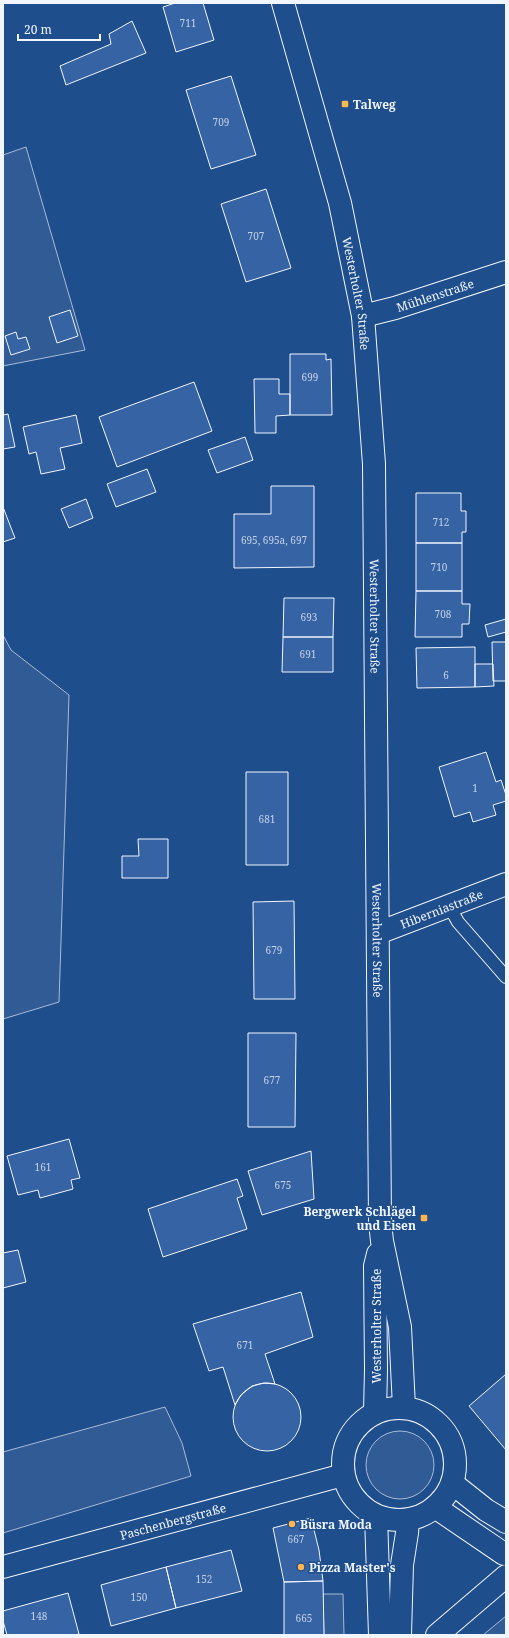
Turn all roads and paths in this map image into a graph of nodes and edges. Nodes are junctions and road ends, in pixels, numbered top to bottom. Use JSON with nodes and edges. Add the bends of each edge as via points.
{"nodes":[{"id":1,"x":283,"y":3,"type":"edge"},
{"id":2,"x":506,"y":272,"type":"edge"},
{"id":3,"x":363,"y":316,"type":"junction"},
{"id":4,"x":506,"y":884,"type":"edge"},
{"id":5,"x":449,"y":906,"type":"junction"},
{"id":6,"x":378,"y":933,"type":"junction"},
{"id":7,"x":506,"y":977,"type":"edge"},
{"id":8,"x":382,"y":1241,"type":"junction"},
{"id":9,"x":404,"y":1407,"type":"junction"},
{"id":10,"x":375,"y":1412,"type":"junction"},
{"id":11,"x":343,"y":1475,"type":"junction"},
{"id":12,"x":452,"y":1483,"type":"junction"},
{"id":13,"x":435,"y":1507,"type":"junction"},
{"id":14,"x":376,"y":1516,"type":"junction"},
{"id":15,"x":408,"y":1520,"type":"junction"},
{"id":16,"x":506,"y":1522,"type":"edge"},
{"id":17,"x":506,"y":1554,"type":"edge"},
{"id":18,"x":3,"y":1567,"type":"edge"},
{"id":19,"x":506,"y":1576,"type":"edge"},
{"id":20,"x":380,"y":1635,"type":"edge"},
{"id":21,"x":400,"y":1635,"type":"edge"},
{"id":22,"x":437,"y":1635,"type":"edge"}],
"edges":[{"from":1,"to":3,"type":"main road","name":"Westerholter Straße","via":[[340,203]]},
{"from":2,"to":3,"type":"main road","name":"Mühlenstraße"},
{"from":3,"to":6,"type":"main road","name":"Westerholter Straße","via":[[374,464]]},
{"from":4,"to":5,"type":"main road","name":"Hiberniastraße"},
{"from":5,"to":6,"type":"main road","name":"Hiberniastraße"},
{"from":5,"to":7,"type":"lane","via":[[458,922]]},
{"from":6,"to":8,"type":"main road","name":"Westerholter Straße"},
{"from":8,"to":9,"type":"main road","name":"Westerholter Straße","via":[[400,1327]]},
{"from":8,"to":10,"type":"main road","name":"Westerholter Straße","via":[[375,1266]]},
{"from":9,"to":10,"type":"main road","via":[[384,1408]]},
{"from":9,"to":12,"type":"main road","via":[[421,1411],[435,1420],[446,1433],[454,1449],[456,1466]]},
{"from":10,"to":11,"type":"main road","via":[[355,1427],[344,1450]]},
{"from":11,"to":14,"type":"main road","via":[[349,1492],[361,1506]]},
{"from":11,"to":18,"type":"main road","name":"Paschenbergstraße"},
{"from":12,"to":13,"type":"main road","via":[[447,1494]]},
{"from":12,"to":16,"type":"main road"},
{"from":13,"to":15,"type":"main road","via":[[420,1517]]},
{"from":13,"to":17,"type":"main road"},
{"from":14,"to":15,"type":"main road","via":[[397,1521]]},
{"from":14,"to":20,"type":"main road"},
{"from":15,"to":21,"type":"main road","via":[[402,1565]]},
{"from":19,"to":22,"type":"main road"}]}
